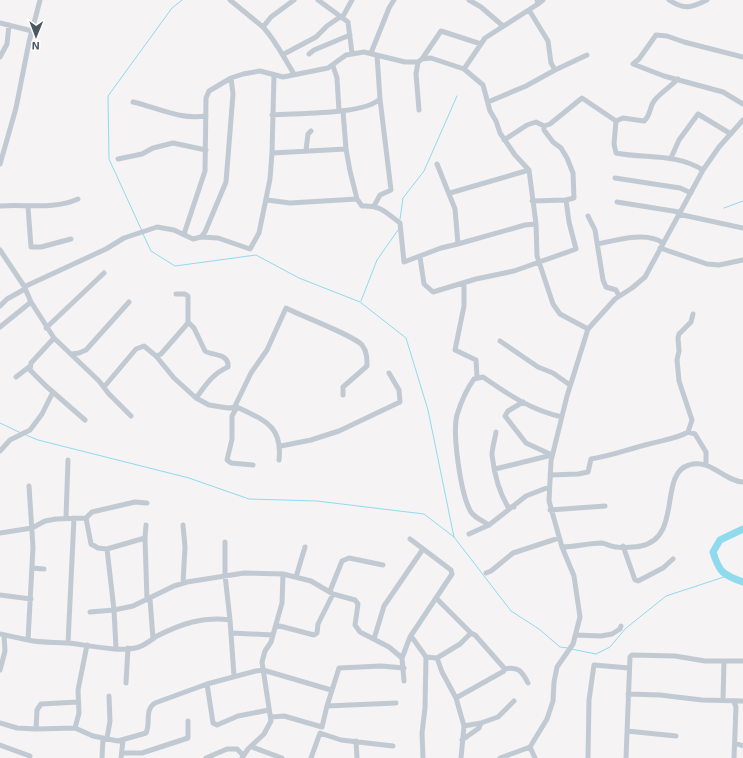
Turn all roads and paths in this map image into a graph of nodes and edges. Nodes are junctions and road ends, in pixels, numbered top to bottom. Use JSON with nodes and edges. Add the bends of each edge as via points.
{"nodes":[{"id":1,"x":40,"y":0,"type":"edge"},
{"id":2,"x":230,"y":0,"type":"edge"},
{"id":3,"x":294,"y":0,"type":"edge"},
{"id":4,"x":318,"y":0,"type":"edge"},
{"id":5,"x":352,"y":0,"type":"edge"},
{"id":6,"x":394,"y":0,"type":"edge"},
{"id":7,"x":469,"y":0,"type":"edge"},
{"id":8,"x":543,"y":0,"type":"edge"},
{"id":9,"x":669,"y":0,"type":"edge"},
{"id":10,"x":707,"y":0,"type":"edge"},
{"id":11,"x":537,"y":2,"type":"edge"},
{"id":12,"x":529,"y":10,"type":"junction"},
{"id":13,"x":341,"y":18,"type":"junction"},
{"id":14,"x":0,"y":23,"type":"edge"},
{"id":15,"x":10,"y":25,"type":"junction"},
{"id":16,"x":503,"y":26,"type":"junction"},
{"id":17,"x":263,"y":27,"type":"junction"},
{"id":18,"x":32,"y":31,"type":"junction"},
{"id":19,"x":350,"y":35,"type":"junction"},
{"id":20,"x":481,"y":44,"type":"junction"},
{"id":21,"x":352,"y":53,"type":"junction"},
{"id":22,"x":284,"y":54,"type":"junction"},
{"id":23,"x":309,"y":54,"type":"dead end"},
{"id":24,"x":374,"y":54,"type":"junction"},
{"id":25,"x":586,"y":55,"type":"dead end"},
{"id":26,"x":0,"y":57,"type":"edge"},
{"id":27,"x":743,"y":57,"type":"edge"},
{"id":28,"x":420,"y":60,"type":"junction"},
{"id":29,"x":333,"y":66,"type":"junction"},
{"id":30,"x":464,"y":69,"type":"junction"},
{"id":31,"x":555,"y":70,"type":"junction"},
{"id":32,"x":294,"y":74,"type":"junction"},
{"id":33,"x":274,"y":75,"type":"junction"},
{"id":34,"x":232,"y":78,"type":"junction"},
{"id":35,"x":678,"y":79,"type":"junction"},
{"id":36,"x":380,"y":99,"type":"junction"},
{"id":37,"x":134,"y":102,"type":"dead end"},
{"id":38,"x":488,"y":102,"type":"junction"},
{"id":39,"x":743,"y":104,"type":"edge"},
{"id":40,"x":419,"y":110,"type":"dead end"},
{"id":41,"x":341,"y":111,"type":"junction"},
{"id":42,"x":272,"y":115,"type":"junction"},
{"id":43,"x":206,"y":116,"type":"junction"},
{"id":44,"x":743,"y":120,"type":"edge"},
{"id":45,"x":616,"y":121,"type":"junction"},
{"id":46,"x":544,"y":126,"type":"junction"},
{"id":47,"x":311,"y":131,"type":"dead end"},
{"id":48,"x":731,"y":134,"type":"junction"},
{"id":49,"x":504,"y":140,"type":"junction"},
{"id":50,"x":2,"y":144,"type":"edge"},
{"id":51,"x":346,"y":149,"type":"junction"},
{"id":52,"x":206,"y":150,"type":"junction"},
{"id":53,"x":306,"y":150,"type":"junction"},
{"id":54,"x":272,"y":153,"type":"junction"},
{"id":55,"x":671,"y":158,"type":"junction"},
{"id":56,"x":118,"y":159,"type":"dead end"},
{"id":57,"x":0,"y":164,"type":"edge"},
{"id":58,"x":438,"y":164,"type":"dead end"},
{"id":59,"x":529,"y":170,"type":"junction"},
{"id":60,"x":703,"y":170,"type":"junction"},
{"id":61,"x":615,"y":178,"type":"dead end"},
{"id":62,"x":450,"y":193,"type":"junction"},
{"id":63,"x":691,"y":193,"type":"junction"},
{"id":64,"x":78,"y":199,"type":"dead end"},
{"id":65,"x":356,"y":199,"type":"junction"},
{"id":66,"x":267,"y":200,"type":"junction"},
{"id":67,"x":566,"y":200,"type":"junction"},
{"id":68,"x":532,"y":201,"type":"junction"},
{"id":69,"x":617,"y":202,"type":"dead end"},
{"id":70,"x":0,"y":206,"type":"edge"},
{"id":71,"x":374,"y":206,"type":"junction"},
{"id":72,"x":28,"y":207,"type":"junction"},
{"id":73,"x":679,"y":213,"type":"junction"},
{"id":74,"x":588,"y":216,"type":"dead end"},
{"id":75,"x":536,"y":224,"type":"junction"},
{"id":76,"x":743,"y":228,"type":"edge"},
{"id":77,"x":184,"y":234,"type":"junction"},
{"id":78,"x":201,"y":237,"type":"junction"},
{"id":79,"x":71,"y":239,"type":"dead end"},
{"id":80,"x":663,"y":243,"type":"junction"},
{"id":81,"x":458,"y":244,"type":"junction"},
{"id":82,"x":598,"y":244,"type":"junction"},
{"id":83,"x":660,"y":248,"type":"junction"},
{"id":84,"x":0,"y":250,"type":"edge"},
{"id":85,"x":420,"y":257,"type":"junction"},
{"id":86,"x":743,"y":260,"type":"edge"},
{"id":87,"x":538,"y":263,"type":"junction"},
{"id":88,"x":104,"y":274,"type":"dead end"},
{"id":89,"x":464,"y":283,"type":"junction"},
{"id":90,"x":25,"y":288,"type":"junction"},
{"id":91,"x":176,"y":294,"type":"dead end"},
{"id":92,"x":619,"y":296,"type":"junction"},
{"id":93,"x":31,"y":302,"type":"junction"},
{"id":94,"x":129,"y":302,"type":"dead end"},
{"id":95,"x":0,"y":306,"type":"edge"},
{"id":96,"x":693,"y":314,"type":"dead end"},
{"id":97,"x":188,"y":322,"type":"junction"},
{"id":98,"x":0,"y":327,"type":"edge"},
{"id":99,"x":46,"y":328,"type":"junction"},
{"id":100,"x":588,"y":329,"type":"junction"},
{"id":101,"x":54,"y":338,"type":"junction"},
{"id":102,"x":500,"y":341,"type":"dead end"},
{"id":103,"x":72,"y":354,"type":"junction"},
{"id":104,"x":156,"y":356,"type":"junction"},
{"id":105,"x":29,"y":367,"type":"junction"},
{"id":106,"x":389,"y":374,"type":"dead end"},
{"id":107,"x":16,"y":377,"type":"dead end"},
{"id":108,"x":478,"y":377,"type":"junction"},
{"id":109,"x":570,"y":385,"type":"junction"},
{"id":110,"x":104,"y":387,"type":"junction"},
{"id":111,"x":53,"y":392,"type":"junction"},
{"id":112,"x":343,"y":395,"type":"dead end"},
{"id":113,"x":196,"y":398,"type":"junction"},
{"id":114,"x":523,"y":402,"type":"junction"},
{"id":115,"x":236,"y":406,"type":"junction"},
{"id":116,"x":131,"y":416,"type":"dead end"},
{"id":117,"x":562,"y":417,"type":"junction"},
{"id":118,"x":85,"y":420,"type":"dead end"},
{"id":119,"x":496,"y":432,"type":"dead end"},
{"id":120,"x":688,"y":432,"type":"junction"},
{"id":121,"x":281,"y":446,"type":"junction"},
{"id":122,"x":0,"y":451,"type":"edge"},
{"id":123,"x":552,"y":455,"type":"junction"},
{"id":124,"x":68,"y":460,"type":"dead end"},
{"id":125,"x":279,"y":460,"type":"dead end"},
{"id":126,"x":253,"y":465,"type":"dead end"},
{"id":127,"x":706,"y":465,"type":"junction"},
{"id":128,"x":495,"y":469,"type":"junction"},
{"id":129,"x":550,"y":475,"type":"junction"},
{"id":130,"x":743,"y":482,"type":"edge"},
{"id":131,"x":29,"y":486,"type":"dead end"},
{"id":132,"x":548,"y":487,"type":"junction"},
{"id":133,"x":147,"y":503,"type":"dead end"},
{"id":134,"x":605,"y":506,"type":"dead end"},
{"id":135,"x":514,"y":507,"type":"junction"},
{"id":136,"x":550,"y":510,"type":"junction"},
{"id":137,"x":66,"y":518,"type":"junction"},
{"id":138,"x":74,"y":518,"type":"junction"},
{"id":139,"x":86,"y":518,"type":"junction"},
{"id":140,"x":489,"y":524,"type":"junction"},
{"id":141,"x":146,"y":525,"type":"dead end"},
{"id":142,"x":183,"y":525,"type":"dead end"},
{"id":143,"x":32,"y":528,"type":"junction"},
{"id":144,"x":0,"y":532,"type":"edge"},
{"id":145,"x":470,"y":534,"type":"dead end"},
{"id":146,"x":145,"y":538,"type":"junction"},
{"id":147,"x":559,"y":538,"type":"junction"},
{"id":148,"x":410,"y":539,"type":"dead end"},
{"id":149,"x":225,"y":542,"type":"dead end"},
{"id":150,"x":623,"y":546,"type":"junction"},
{"id":151,"x":305,"y":547,"type":"dead end"},
{"id":152,"x":562,"y":548,"type":"junction"},
{"id":153,"x":107,"y":549,"type":"junction"},
{"id":154,"x":423,"y":549,"type":"junction"},
{"id":155,"x":673,"y":559,"type":"dead end"},
{"id":156,"x":383,"y":565,"type":"dead end"},
{"id":157,"x":32,"y":568,"type":"junction"},
{"id":158,"x":44,"y":569,"type":"dead end"},
{"id":159,"x":486,"y":572,"type":"dead end"},
{"id":160,"x":282,"y":574,"type":"junction"},
{"id":161,"x":225,"y":575,"type":"junction"},
{"id":162,"x":296,"y":577,"type":"junction"},
{"id":163,"x":182,"y":583,"type":"junction"},
{"id":164,"x":332,"y":593,"type":"junction"},
{"id":165,"x":0,"y":595,"type":"edge"},
{"id":166,"x":31,"y":598,"type":"junction"},
{"id":167,"x":149,"y":599,"type":"junction"},
{"id":168,"x":437,"y":599,"type":"junction"},
{"id":169,"x":114,"y":610,"type":"junction"},
{"id":170,"x":90,"y":612,"type":"dead end"},
{"id":171,"x":230,"y":620,"type":"junction"},
{"id":172,"x":276,"y":625,"type":"junction"},
{"id":173,"x":621,"y":626,"type":"dead end"},
{"id":174,"x":231,"y":633,"type":"junction"},
{"id":175,"x":471,"y":633,"type":"junction"},
{"id":176,"x":2,"y":634,"type":"edge"},
{"id":177,"x":273,"y":635,"type":"junction"},
{"id":178,"x":576,"y":635,"type":"junction"},
{"id":179,"x":411,"y":636,"type":"junction"},
{"id":180,"x":153,"y":639,"type":"junction"},
{"id":181,"x":374,"y":639,"type":"junction"},
{"id":182,"x":28,"y":640,"type":"junction"},
{"id":183,"x":68,"y":643,"type":"junction"},
{"id":184,"x":87,"y":645,"type":"junction"},
{"id":185,"x":116,"y":648,"type":"junction"},
{"id":186,"x":128,"y":648,"type":"junction"},
{"id":187,"x":426,"y":657,"type":"junction"},
{"id":188,"x":402,"y":658,"type":"junction"},
{"id":189,"x":437,"y":658,"type":"junction"},
{"id":190,"x":743,"y":661,"type":"edge"},
{"id":191,"x":404,"y":668,"type":"junction"},
{"id":192,"x":505,"y":668,"type":"junction"},
{"id":193,"x":629,"y":668,"type":"junction"},
{"id":194,"x":0,"y":670,"type":"edge"},
{"id":195,"x":263,"y":670,"type":"junction"},
{"id":196,"x":234,"y":676,"type":"junction"},
{"id":197,"x":404,"y":681,"type":"dead end"},
{"id":198,"x":126,"y":683,"type":"dead end"},
{"id":199,"x":528,"y":683,"type":"dead end"},
{"id":200,"x":207,"y":684,"type":"junction"},
{"id":201,"x":331,"y":690,"type":"junction"},
{"id":202,"x":628,"y":694,"type":"junction"},
{"id":203,"x":109,"y":696,"type":"dead end"},
{"id":204,"x":456,"y":698,"type":"junction"},
{"id":205,"x":723,"y":700,"type":"junction"},
{"id":206,"x":514,"y":701,"type":"dead end"},
{"id":207,"x":743,"y":701,"type":"edge"},
{"id":208,"x":78,"y":702,"type":"junction"},
{"id":209,"x":734,"y":702,"type":"junction"},
{"id":210,"x":396,"y":703,"type":"dead end"},
{"id":211,"x":327,"y":706,"type":"junction"},
{"id":212,"x":269,"y":710,"type":"junction"},
{"id":213,"x":271,"y":717,"type":"junction"},
{"id":214,"x":188,"y":721,"type":"dead end"},
{"id":215,"x":0,"y":723,"type":"edge"},
{"id":216,"x":482,"y":723,"type":"junction"},
{"id":217,"x":464,"y":726,"type":"junction"},
{"id":218,"x":322,"y":727,"type":"junction"},
{"id":219,"x":74,"y":728,"type":"junction"},
{"id":220,"x":36,"y":729,"type":"junction"},
{"id":221,"x":626,"y":731,"type":"junction"},
{"id":222,"x":320,"y":733,"type":"junction"},
{"id":223,"x":676,"y":736,"type":"dead end"},
{"id":224,"x":105,"y":738,"type":"junction"},
{"id":225,"x":123,"y":740,"type":"junction"},
{"id":226,"x":462,"y":740,"type":"junction"},
{"id":227,"x":356,"y":741,"type":"junction"},
{"id":228,"x":735,"y":743,"type":"junction"},
{"id":229,"x":0,"y":745,"type":"edge"},
{"id":230,"x":393,"y":746,"type":"dead end"},
{"id":231,"x":743,"y":746,"type":"edge"},
{"id":232,"x":252,"y":747,"type":"junction"},
{"id":233,"x":530,"y":747,"type":"junction"},
{"id":234,"x":122,"y":755,"type":"edge"},
{"id":235,"x":30,"y":756,"type":"dead end"},
{"id":236,"x":242,"y":757,"type":"edge"},
{"id":237,"x":102,"y":758,"type":"edge"},
{"id":238,"x":206,"y":758,"type":"edge"},
{"id":239,"x":282,"y":758,"type":"edge"},
{"id":240,"x":311,"y":758,"type":"edge"},
{"id":241,"x":357,"y":758,"type":"edge"},
{"id":242,"x":423,"y":758,"type":"edge"},
{"id":243,"x":461,"y":758,"type":"edge"},
{"id":244,"x":500,"y":758,"type":"edge"},
{"id":245,"x":535,"y":758,"type":"edge"},
{"id":246,"x":588,"y":758,"type":"edge"},
{"id":247,"x":626,"y":758,"type":"edge"},
{"id":248,"x":734,"y":758,"type":"edge"}],
"edges":[{"from":1,"to":18,"type":"street"},
{"from":2,"to":17,"type":"street"},
{"from":3,"to":17,"type":"street","via":[[271,17]]},
{"from":4,"to":13,"type":"street"},
{"from":5,"to":13,"type":"street"},
{"from":6,"to":24,"type":"street"},
{"from":7,"to":16,"type":"street"},
{"from":8,"to":11,"type":"street"},
{"from":9,"to":10,"type":"street","via":[[680,7],[692,7]]},
{"from":11,"to":12,"type":"street"},
{"from":12,"to":16,"type":"street"},
{"from":12,"to":31,"type":"street","via":[[548,41],[551,63]]},
{"from":13,"to":19,"type":"street","via":[[348,22]]},
{"from":13,"to":22,"type":"street","via":[[327,26],[316,37]]},
{"from":14,"to":15,"type":"street"},
{"from":15,"to":18,"type":"street"},
{"from":15,"to":26,"type":"street","via":[[7,44]]},
{"from":16,"to":20,"type":"street","via":[[485,38]]},
{"from":17,"to":22,"type":"street"},
{"from":18,"to":50,"type":"street","via":[[16,108]]},
{"from":19,"to":21,"type":"street"},
{"from":19,"to":23,"type":"street"},
{"from":20,"to":28,"type":"street","via":[[441,31]]},
{"from":20,"to":30,"type":"street"},
{"from":21,"to":24,"type":"street"},
{"from":21,"to":29,"type":"street"},
{"from":22,"to":32,"type":"street"},
{"from":24,"to":28,"type":"street","via":[[405,62]]},
{"from":24,"to":36,"type":"street"},
{"from":25,"to":31,"type":"street"},
{"from":27,"to":35,"type":"street","via":[[656,35],[633,64]]},
{"from":28,"to":30,"type":"street","via":[[431,58]]},
{"from":28,"to":40,"type":"street","via":[[416,74]]},
{"from":29,"to":32,"type":"street"},
{"from":29,"to":41,"type":"street"},
{"from":30,"to":38,"type":"street","via":[[483,85]]},
{"from":31,"to":38,"type":"street"},
{"from":32,"to":33,"type":"street","via":[[283,77]]},
{"from":33,"to":34,"type":"street","via":[[260,71]]},
{"from":33,"to":42,"type":"street"},
{"from":34,"to":43,"type":"street","via":[[209,92],[206,98]]},
{"from":34,"to":78,"type":"street","via":[[226,182]]},
{"from":35,"to":39,"type":"street","via":[[723,92]]},
{"from":35,"to":45,"type":"street","via":[[652,103],[649,116],[644,121],[623,118]]},
{"from":36,"to":41,"type":"street","via":[[374,105]]},
{"from":36,"to":71,"type":"street","via":[[391,190],[380,195]]},
{"from":37,"to":43,"type":"street","via":[[182,117]]},
{"from":38,"to":49,"type":"street"},
{"from":41,"to":42,"type":"street"},
{"from":41,"to":51,"type":"street"},
{"from":42,"to":54,"type":"street"},
{"from":43,"to":52,"type":"street"},
{"from":44,"to":48,"type":"street"},
{"from":45,"to":46,"type":"street","via":[[582,98]]},
{"from":45,"to":55,"type":"street","via":[[616,153]]},
{"from":46,"to":49,"type":"street","via":[[536,122]]},
{"from":46,"to":67,"type":"street","via":[[553,142],[561,148],[573,173],[574,198]]},
{"from":47,"to":53,"type":"street","via":[[308,134]]},
{"from":48,"to":55,"type":"street","via":[[698,114],[679,140]]},
{"from":48,"to":60,"type":"street","via":[[718,147]]},
{"from":49,"to":59,"type":"street"},
{"from":50,"to":57,"type":"street"},
{"from":51,"to":53,"type":"street"},
{"from":51,"to":65,"type":"street"},
{"from":52,"to":56,"type":"street","via":[[173,143]]},
{"from":52,"to":77,"type":"street","via":[[205,171]]},
{"from":53,"to":54,"type":"street"},
{"from":54,"to":66,"type":"street"},
{"from":55,"to":60,"type":"street","via":[[691,163]]},
{"from":58,"to":62,"type":"street"},
{"from":59,"to":62,"type":"street"},
{"from":59,"to":68,"type":"street"},
{"from":60,"to":63,"type":"street"},
{"from":61,"to":63,"type":"street","via":[[680,188]]},
{"from":62,"to":81,"type":"street","via":[[456,209]]},
{"from":63,"to":73,"type":"street"},
{"from":64,"to":72,"type":"street","via":[[66,204]]},
{"from":65,"to":66,"type":"street","via":[[290,203]]},
{"from":65,"to":71,"type":"street","via":[[362,206]]},
{"from":66,"to":78,"type":"street","via":[[259,233],[250,249],[218,238]]},
{"from":67,"to":68,"type":"street"},
{"from":67,"to":87,"type":"street","via":[[576,249]]},
{"from":68,"to":75,"type":"street"},
{"from":69,"to":73,"type":"street"},
{"from":70,"to":72,"type":"street"},
{"from":71,"to":85,"type":"street","via":[[381,208],[400,223],[404,262]]},
{"from":72,"to":79,"type":"street","via":[[31,247]]},
{"from":73,"to":76,"type":"street"},
{"from":73,"to":80,"type":"street"},
{"from":74,"to":82,"type":"street"},
{"from":75,"to":81,"type":"street"},
{"from":75,"to":87,"type":"street"},
{"from":77,"to":78,"type":"street","via":[[193,239]]},
{"from":77,"to":90,"type":"street","via":[[157,227],[124,238]]},
{"from":80,"to":82,"type":"street","via":[[657,238],[626,238]]},
{"from":80,"to":83,"type":"street"},
{"from":81,"to":85,"type":"street"},
{"from":82,"to":92,"type":"street","via":[[606,287],[616,290]]},
{"from":83,"to":86,"type":"street","via":[[707,264],[719,265]]},
{"from":83,"to":92,"type":"street","via":[[644,277]]},
{"from":84,"to":90,"type":"street"},
{"from":85,"to":89,"type":"street","via":[[424,284],[432,292]]},
{"from":87,"to":89,"type":"street","via":[[514,272]]},
{"from":87,"to":100,"type":"street","via":[[553,304],[560,314]]},
{"from":88,"to":99,"type":"street"},
{"from":89,"to":108,"type":"street","via":[[464,306],[455,350],[476,360]]},
{"from":90,"to":93,"type":"street"},
{"from":90,"to":95,"type":"street"},
{"from":91,"to":97,"type":"street","via":[[188,296]]},
{"from":92,"to":100,"type":"street"},
{"from":93,"to":98,"type":"street"},
{"from":93,"to":99,"type":"street"},
{"from":94,"to":103,"type":"street","via":[[86,350]]},
{"from":96,"to":120,"type":"street","via":[[691,322],[679,334],[677,360],[679,381],[692,420]]},
{"from":97,"to":104,"type":"street","via":[[165,351]]},
{"from":97,"to":113,"type":"street","via":[[194,328],[205,350],[224,356],[228,363],[228,367],[209,380]]},
{"from":99,"to":101,"type":"street"},
{"from":100,"to":109,"type":"street"},
{"from":101,"to":103,"type":"street"},
{"from":101,"to":105,"type":"street"},
{"from":102,"to":109,"type":"street"},
{"from":103,"to":110,"type":"street"},
{"from":104,"to":110,"type":"street","via":[[144,346],[136,348]]},
{"from":104,"to":113,"type":"street","via":[[174,378]]},
{"from":105,"to":107,"type":"street"},
{"from":105,"to":111,"type":"street","via":[[31,372]]},
{"from":106,"to":121,"type":"street","via":[[400,390],[400,402],[339,431]]},
{"from":108,"to":114,"type":"street"},
{"from":108,"to":140,"type":"street","via":[[465,391],[457,416],[455,435],[460,480],[470,511]]},
{"from":109,"to":117,"type":"street"},
{"from":110,"to":116,"type":"street"},
{"from":111,"to":118,"type":"street"},
{"from":111,"to":122,"type":"street","via":[[30,430],[10,440]]},
{"from":112,"to":115,"type":"street","via":[[343,387],[367,366],[367,355],[362,345],[286,308],[267,350],[251,373]]},
{"from":113,"to":115,"type":"street","via":[[228,408]]},
{"from":114,"to":117,"type":"street","via":[[544,413]]},
{"from":114,"to":123,"type":"street","via":[[508,411],[505,416],[526,442]]},
{"from":115,"to":121,"type":"street","via":[[271,425]]},
{"from":115,"to":126,"type":"street","via":[[232,416],[232,439],[228,460],[231,463]]},
{"from":117,"to":123,"type":"street"},
{"from":119,"to":128,"type":"street","via":[[492,453]]},
{"from":120,"to":127,"type":"street","via":[[695,434],[706,452]]},
{"from":120,"to":129,"type":"street","via":[[677,438],[591,459],[588,472]]},
{"from":121,"to":125,"type":"street"},
{"from":123,"to":128,"type":"street"},
{"from":123,"to":129,"type":"street"},
{"from":124,"to":137,"type":"street"},
{"from":127,"to":130,"type":"street","via":[[725,476]]},
{"from":127,"to":150,"type":"street","via":[[689,465],[678,472],[666,522],[653,540],[640,546]]},
{"from":128,"to":135,"type":"street","via":[[503,500],[508,507]]},
{"from":129,"to":132,"type":"street"},
{"from":131,"to":143,"type":"street"},
{"from":132,"to":135,"type":"street","via":[[526,496]]},
{"from":132,"to":136,"type":"street"},
{"from":133,"to":139,"type":"street","via":[[135,502],[103,509],[92,512]]},
{"from":134,"to":136,"type":"street"},
{"from":135,"to":140,"type":"street"},
{"from":136,"to":147,"type":"street"},
{"from":137,"to":138,"type":"street"},
{"from":137,"to":143,"type":"street","via":[[45,521]]},
{"from":138,"to":139,"type":"street"},
{"from":138,"to":183,"type":"street"},
{"from":139,"to":153,"type":"street","via":[[91,544]]},
{"from":140,"to":145,"type":"street"},
{"from":141,"to":146,"type":"street"},
{"from":142,"to":163,"type":"street","via":[[185,547]]},
{"from":143,"to":144,"type":"street"},
{"from":143,"to":157,"type":"street"},
{"from":146,"to":153,"type":"street"},
{"from":146,"to":167,"type":"street"},
{"from":147,"to":152,"type":"street"},
{"from":147,"to":159,"type":"street","via":[[513,554],[492,571]]},
{"from":148,"to":154,"type":"street"},
{"from":149,"to":161,"type":"street"},
{"from":150,"to":152,"type":"street","via":[[619,548],[603,544]]},
{"from":150,"to":155,"type":"street","via":[[635,580],[638,581],[663,568]]},
{"from":151,"to":162,"type":"street"},
{"from":152,"to":178,"type":"street","via":[[574,576],[578,595],[580,617]]},
{"from":153,"to":169,"type":"street"},
{"from":154,"to":168,"type":"street","via":[[452,572]]},
{"from":154,"to":181,"type":"street","via":[[384,606]]},
{"from":156,"to":164,"type":"street","via":[[345,558]]},
{"from":157,"to":158,"type":"street"},
{"from":157,"to":166,"type":"street"},
{"from":160,"to":161,"type":"street"},
{"from":160,"to":162,"type":"street"},
{"from":160,"to":172,"type":"street","via":[[282,603]]},
{"from":161,"to":163,"type":"street"},
{"from":161,"to":171,"type":"street"},
{"from":162,"to":164,"type":"street","via":[[311,581]]},
{"from":163,"to":167,"type":"street"},
{"from":164,"to":172,"type":"street","via":[[318,624],[317,634]]},
{"from":164,"to":181,"type":"street","via":[[355,600],[358,604],[355,625],[360,632]]},
{"from":165,"to":166,"type":"street"},
{"from":166,"to":182,"type":"street"},
{"from":167,"to":169,"type":"street"},
{"from":167,"to":180,"type":"street"},
{"from":168,"to":175,"type":"street"},
{"from":168,"to":179,"type":"street","via":[[419,621]]},
{"from":169,"to":170,"type":"street"},
{"from":169,"to":185,"type":"street"},
{"from":171,"to":174,"type":"street"},
{"from":171,"to":180,"type":"street","via":[[195,620],[178,625]]},
{"from":172,"to":177,"type":"street"},
{"from":173,"to":178,"type":"street","via":[[612,634]]},
{"from":174,"to":177,"type":"street"},
{"from":174,"to":196,"type":"street"},
{"from":175,"to":189,"type":"street","via":[[460,644]]},
{"from":175,"to":192,"type":"street"},
{"from":176,"to":182,"type":"street"},
{"from":176,"to":194,"type":"street","via":[[5,651]]},
{"from":177,"to":195,"type":"street","via":[[263,657]]},
{"from":178,"to":233,"type":"street","via":[[573,644],[557,666],[551,711]]},
{"from":179,"to":187,"type":"street"},
{"from":179,"to":188,"type":"street"},
{"from":180,"to":186,"type":"street","via":[[138,648]]},
{"from":181,"to":188,"type":"street"},
{"from":182,"to":183,"type":"street"},
{"from":183,"to":184,"type":"street"},
{"from":184,"to":185,"type":"street"},
{"from":184,"to":208,"type":"street"},
{"from":185,"to":186,"type":"street"},
{"from":186,"to":198,"type":"street"},
{"from":187,"to":189,"type":"street"},
{"from":187,"to":242,"type":"street"},
{"from":188,"to":191,"type":"street"},
{"from":189,"to":204,"type":"street"},
{"from":190,"to":193,"type":"street","via":[[705,661],[635,654],[630,657]]},
{"from":190,"to":205,"type":"street","via":[[724,661]]},
{"from":191,"to":197,"type":"street"},
{"from":191,"to":201,"type":"street","via":[[339,668]]},
{"from":192,"to":199,"type":"street","via":[[518,669]]},
{"from":192,"to":204,"type":"street","via":[[504,671]]},
{"from":193,"to":202,"type":"street"},
{"from":193,"to":246,"type":"street","via":[[594,665],[589,709]]},
{"from":195,"to":196,"type":"street"},
{"from":195,"to":201,"type":"street"},
{"from":195,"to":212,"type":"street","via":[[268,689]]},
{"from":196,"to":200,"type":"street"},
{"from":200,"to":212,"type":"street","via":[[213,722],[217,725],[238,716]]},
{"from":200,"to":225,"type":"street","via":[[151,706],[148,711],[146,733]]},
{"from":201,"to":211,"type":"street"},
{"from":202,"to":205,"type":"street"},
{"from":202,"to":221,"type":"street"},
{"from":203,"to":224,"type":"street","via":[[110,721]]},
{"from":204,"to":217,"type":"street"},
{"from":205,"to":209,"type":"street"},
{"from":206,"to":216,"type":"street","via":[[498,717]]},
{"from":207,"to":209,"type":"street"},
{"from":208,"to":219,"type":"street","via":[[78,717]]},
{"from":208,"to":220,"type":"street","via":[[41,704],[37,710]]},
{"from":209,"to":228,"type":"street"},
{"from":210,"to":211,"type":"street"},
{"from":211,"to":218,"type":"street"},
{"from":212,"to":213,"type":"street"},
{"from":213,"to":218,"type":"street","via":[[284,716]]},
{"from":213,"to":232,"type":"street","via":[[267,729]]},
{"from":214,"to":234,"type":"street","via":[[188,738],[142,753]]},
{"from":215,"to":220,"type":"street","via":[[17,728]]},
{"from":216,"to":217,"type":"street"},
{"from":216,"to":226,"type":"street"},
{"from":217,"to":226,"type":"street"},
{"from":218,"to":222,"type":"street"},
{"from":219,"to":220,"type":"street"},
{"from":219,"to":224,"type":"street","via":[[86,734]]},
{"from":221,"to":223,"type":"street"},
{"from":221,"to":247,"type":"street"},
{"from":222,"to":227,"type":"street","via":[[341,740]]},
{"from":222,"to":240,"type":"street"},
{"from":224,"to":225,"type":"street"},
{"from":224,"to":237,"type":"street"},
{"from":225,"to":234,"type":"street"},
{"from":226,"to":243,"type":"street"},
{"from":227,"to":230,"type":"street"},
{"from":227,"to":241,"type":"street"},
{"from":228,"to":231,"type":"street"},
{"from":228,"to":248,"type":"street"},
{"from":229,"to":235,"type":"street"},
{"from":232,"to":236,"type":"street"},
{"from":232,"to":239,"type":"street"},
{"from":233,"to":244,"type":"street"},
{"from":233,"to":245,"type":"street"},
{"from":236,"to":238,"type":"street","via":[[237,749],[231,748]]}]}
